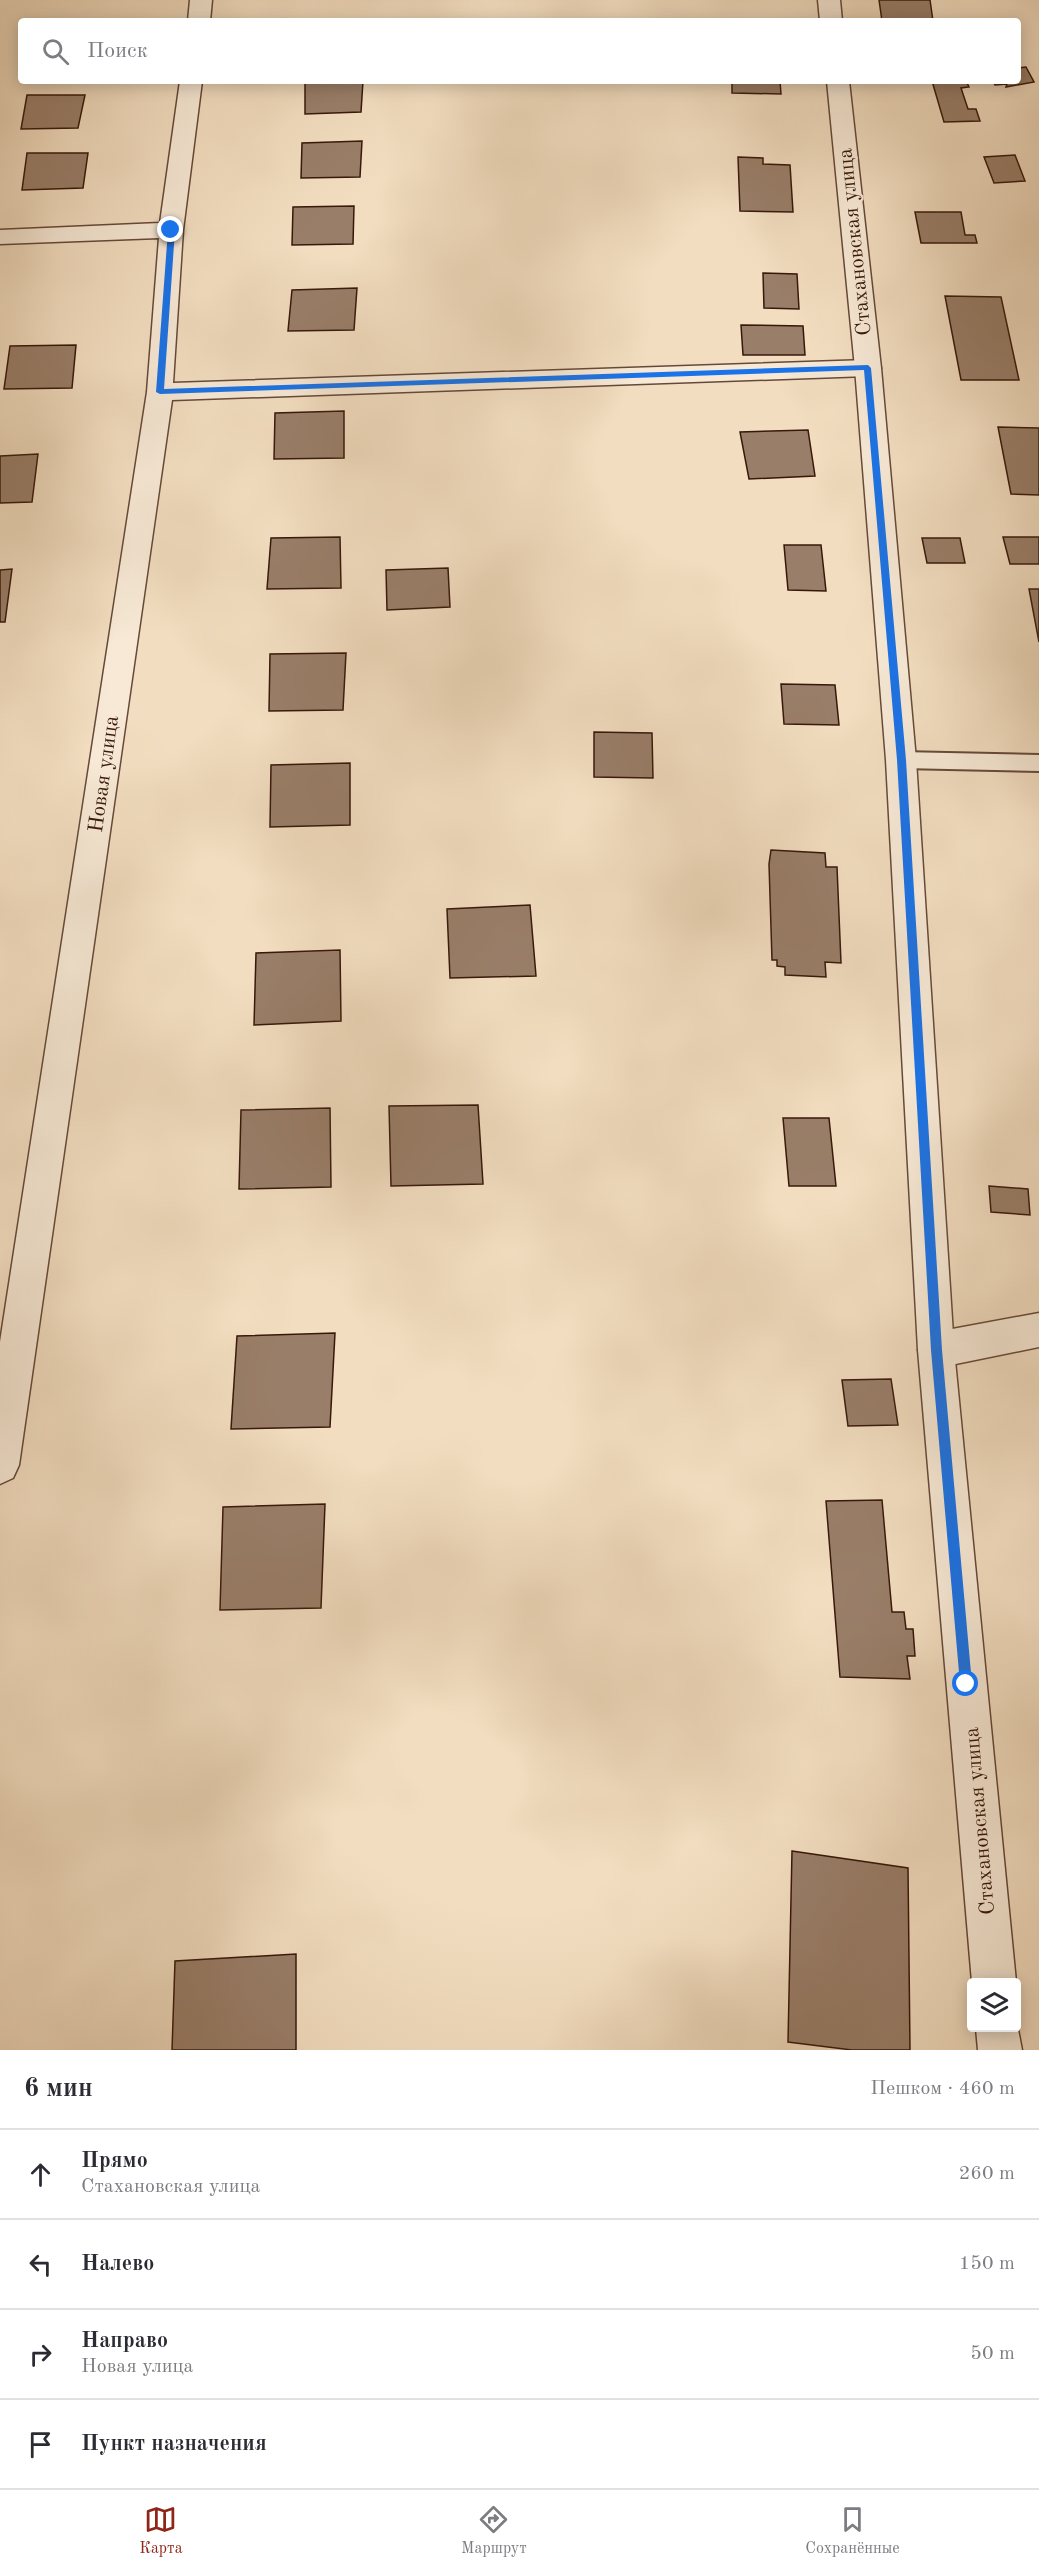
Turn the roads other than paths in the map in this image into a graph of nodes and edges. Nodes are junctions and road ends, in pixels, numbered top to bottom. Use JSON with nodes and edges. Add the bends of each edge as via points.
{"nodes":[{"id":1,"x":201,"y":0,"type":"edge"},
{"id":2,"x":829,"y":0,"type":"edge"},
{"id":3,"x":199,"y":18,"type":"edge"},
{"id":4,"x":831,"y":18,"type":"edge"},
{"id":5,"x":191,"y":84,"type":"edge"},
{"id":6,"x":838,"y":84,"type":"edge"},
{"id":7,"x":171,"y":230,"type":"junction"},
{"id":8,"x":0,"y":237,"type":"edge"},
{"id":9,"x":868,"y":368,"type":"junction"},
{"id":10,"x":160,"y":392,"type":"junction"},
{"id":11,"x":901,"y":760,"type":"junction"},
{"id":12,"x":1039,"y":763,"type":"edge"},
{"id":13,"x":1039,"y":1330,"type":"edge"},
{"id":14,"x":936,"y":1350,"type":"junction"},
{"id":15,"x":0,"y":1465,"type":"edge"},
{"id":16,"x":994,"y":1978,"type":"edge"},
{"id":17,"x":998,"y":2032,"type":"edge"},
{"id":18,"x":1000,"y":2050,"type":"edge"}],
"edges":[{"from":1,"to":3,"type":"street"},
{"from":2,"to":4,"type":"street"},
{"from":5,"to":7,"type":"street","name":"Новая улица"},
{"from":6,"to":9,"type":"street","name":"Стахановская улица"},
{"from":7,"to":8,"type":"street"},
{"from":7,"to":10,"type":"street","name":"Новая улица"},
{"from":9,"to":10,"type":"street"},
{"from":9,"to":11,"type":"street","name":"Стахановская улица"},
{"from":10,"to":15,"type":"street","name":"Новая улица"},
{"from":11,"to":12,"type":"lane"},
{"from":11,"to":14,"type":"street","name":"Стахановская улица"},
{"from":13,"to":14,"type":"street"},
{"from":14,"to":16,"type":"street","name":"Стахановская улица"},
{"from":17,"to":18,"type":"street"}]}
